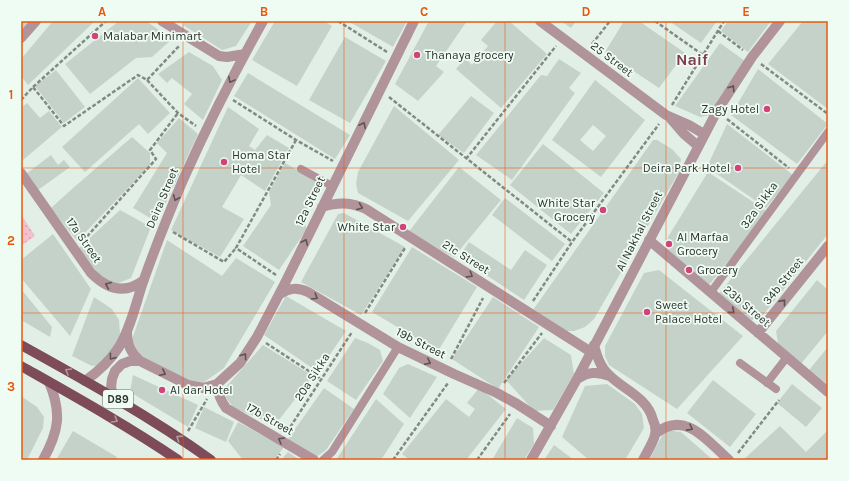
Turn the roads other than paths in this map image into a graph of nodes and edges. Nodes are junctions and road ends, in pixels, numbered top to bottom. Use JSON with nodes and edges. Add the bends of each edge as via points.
{"nodes":[{"id":1,"x":36,"y":21,"type":"edge"},
{"id":2,"x":162,"y":21,"type":"edge"},
{"id":3,"x":263,"y":21,"type":"edge"},
{"id":4,"x":414,"y":21,"type":"edge"},
{"id":5,"x":540,"y":21,"type":"edge"},
{"id":6,"x":780,"y":21,"type":"edge"},
{"id":7,"x":21,"y":38,"type":"edge"},
{"id":8,"x":245,"y":54,"type":"junction"},
{"id":9,"x":668,"y":116,"type":"junction"},
{"id":10,"x":828,"y":132,"type":"edge"},
{"id":11,"x":704,"y":134,"type":"junction"},
{"id":12,"x":698,"y":146,"type":"junction"},
{"id":13,"x":300,"y":169,"type":"dead end"},
{"id":14,"x":21,"y":173,"type":"edge"},
{"id":15,"x":332,"y":186,"type":"junction"},
{"id":16,"x":322,"y":207,"type":"junction"},
{"id":17,"x":649,"y":240,"type":"junction"},
{"id":18,"x":828,"y":246,"type":"edge"},
{"id":19,"x":144,"y":280,"type":"junction"},
{"id":20,"x":710,"y":292,"type":"junction"},
{"id":21,"x":280,"y":294,"type":"junction"},
{"id":22,"x":127,"y":331,"type":"junction"},
{"id":23,"x":758,"y":333,"type":"junction"},
{"id":24,"x":21,"y":345,"type":"edge"},
{"id":25,"x":398,"y":347,"type":"junction"},
{"id":26,"x":593,"y":349,"type":"junction"},
{"id":27,"x":787,"y":357,"type":"junction"},
{"id":28,"x":140,"y":361,"type":"junction"},
{"id":29,"x":740,"y":363,"type":"dead end"},
{"id":30,"x":21,"y":366,"type":"edge"},
{"id":31,"x":609,"y":376,"type":"junction"},
{"id":32,"x":577,"y":379,"type":"junction"},
{"id":33,"x":85,"y":381,"type":"junction"},
{"id":34,"x":49,"y":382,"type":"junction"},
{"id":35,"x":767,"y":383,"type":"junction"},
{"id":36,"x":217,"y":384,"type":"junction"},
{"id":37,"x":776,"y":389,"type":"road end"},
{"id":38,"x":828,"y":392,"type":"edge"},
{"id":39,"x":114,"y":396,"type":"junction"},
{"id":40,"x":551,"y":426,"type":"junction"},
{"id":41,"x":655,"y":434,"type":"junction"},
{"id":42,"x":734,"y":457,"type":"edge"},
{"id":43,"x":43,"y":460,"type":"edge"},
{"id":44,"x":178,"y":460,"type":"edge"},
{"id":45,"x":211,"y":460,"type":"edge"},
{"id":46,"x":314,"y":460,"type":"edge"},
{"id":47,"x":323,"y":460,"type":"edge"},
{"id":48,"x":531,"y":460,"type":"edge"},
{"id":49,"x":643,"y":460,"type":"edge"}],
"edges":[{"from":1,"to":7,"type":"street"},
{"from":2,"to":8,"type":"street","via":[[219,56]]},
{"from":3,"to":8,"type":"street","name":"Deira Street"},
{"from":15,"to":4,"type":"street","name":"12a Street","one_way":true},
{"from":5,"to":9,"type":"street","name":"25 Street"},
{"from":11,"to":6,"type":"street","name":"Al Nakhal Street","one_way":true,"via":[[752,57]]},
{"from":8,"to":19,"type":"street","name":"Deira Street","one_way":true,"via":[[205,132]]},
{"from":9,"to":11,"type":"street","name":"25 Street"},
{"from":9,"to":12,"type":"street","name":"25 Street"},
{"from":10,"to":20,"type":"lane","name":"32a Sikka"},
{"from":11,"to":12,"type":"street","name":"Al Nakhal Street"},
{"from":12,"to":17,"type":"street","name":"Al Nakhal Street"},
{"from":13,"to":15,"type":"lane"},
{"from":19,"to":14,"type":"street","name":"17a Street","one_way":true,"via":[[136,286],[127,288],[116,288],[98,280]]},
{"from":15,"to":16,"type":"street","name":"12a Street"},
{"from":21,"to":16,"type":"street","name":"12a Street","one_way":true},
{"from":16,"to":26,"type":"street","name":"21c Street","one_way":true,"via":[[344,202],[366,209],[548,325]]},
{"from":17,"to":20,"type":"street","name":"23b Street"},
{"from":17,"to":26,"type":"street","name":"Al Nakhal Street"},
{"from":23,"to":18,"type":"street","name":"34b Street","one_way":true},
{"from":19,"to":22,"type":"street","name":"Deira Street"},
{"from":20,"to":23,"type":"street","name":"23b Street","one_way":true},
{"from":21,"to":25,"type":"street","name":"19b Street","one_way":true,"via":[[294,288],[301,289]]},
{"from":36,"to":21,"type":"street","name":"12a Street","one_way":true,"via":[[240,363]]},
{"from":22,"to":28,"type":"street","via":[[129,348]]},
{"from":22,"to":33,"type":"street","name":"Deira Street","one_way":true,"via":[[110,360]]},
{"from":23,"to":27,"type":"street","name":"23b Street"},
{"from":33,"to":24,"type":"main road","number":"D89","one_way":true},
{"from":25,"to":40,"type":"street","name":"19b Street","one_way":true,"via":[[496,393]]},
{"from":25,"to":47,"type":"lane","via":[[332,452]]},
{"from":26,"to":31,"type":"street"},
{"from":26,"to":32,"type":"street","name":"Al Nakhal Street"},
{"from":27,"to":35,"type":"lane"},
{"from":27,"to":38,"type":"street","name":"23b Street"},
{"from":28,"to":36,"type":"street","one_way":true,"via":[[195,388]]},
{"from":28,"to":39,"type":"street","via":[[122,364],[116,371],[111,388]]},
{"from":29,"to":35,"type":"lane"},
{"from":30,"to":34,"type":"main road","number":"D89"},
{"from":31,"to":32,"type":"street","via":[[593,372]]},
{"from":31,"to":41,"type":"street","via":[[648,407]]},
{"from":32,"to":40,"type":"street","name":"Al Nakhal Street"},
{"from":33,"to":39,"type":"main road","number":"D89"},
{"from":34,"to":43,"type":"street","via":[[58,408],[58,422]]},
{"from":34,"to":44,"type":"main road","number":"D89","one_way":true},
{"from":35,"to":37,"type":"lane"},
{"from":46,"to":36,"type":"street","name":"17b Street","one_way":true,"via":[[226,408],[217,392]]},
{"from":45,"to":39,"type":"main road","number":"D89","one_way":true},
{"from":40,"to":48,"type":"street","name":"Al Nakhal Street"},
{"from":41,"to":42,"type":"street","one_way":true,"via":[[670,425],[688,426]]},
{"from":41,"to":49,"type":"street"}]}
